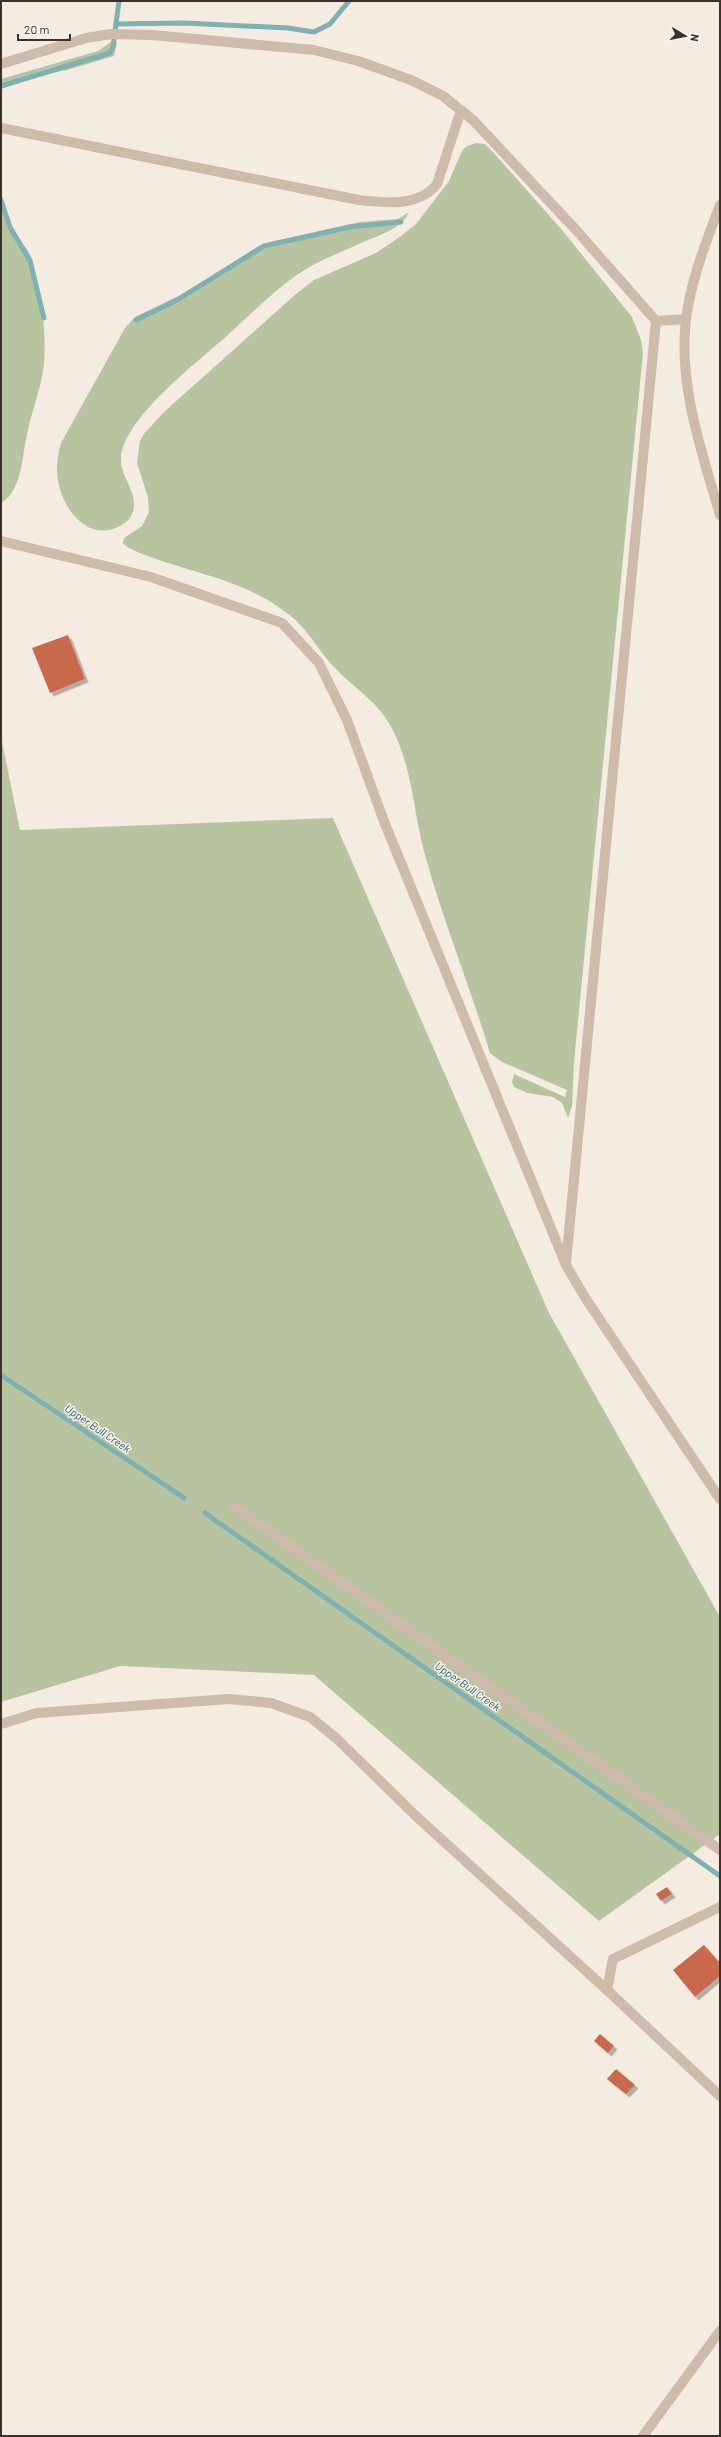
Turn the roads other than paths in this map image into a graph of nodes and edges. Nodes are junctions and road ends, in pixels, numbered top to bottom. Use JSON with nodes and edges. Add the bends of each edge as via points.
{"nodes":[{"id":1,"x":1,"y":64,"type":"edge"},
{"id":2,"x":461,"y":110,"type":"junction"},
{"id":3,"x":1,"y":128,"type":"edge"},
{"id":4,"x":720,"y":205,"type":"edge"},
{"id":5,"x":686,"y":319,"type":"junction"},
{"id":6,"x":656,"y":321,"type":"junction"},
{"id":7,"x":720,"y":515,"type":"edge"},
{"id":8,"x":1,"y":541,"type":"edge"},
{"id":9,"x":566,"y":1265,"type":"junction"},
{"id":10,"x":720,"y":1499,"type":"edge"},
{"id":11,"x":234,"y":1506,"type":"dead end"},
{"id":12,"x":1,"y":1724,"type":"edge"},
{"id":13,"x":720,"y":1850,"type":"edge"},
{"id":14,"x":720,"y":1908,"type":"edge"},
{"id":15,"x":607,"y":1990,"type":"junction"},
{"id":16,"x":720,"y":2096,"type":"edge"},
{"id":17,"x":720,"y":2331,"type":"edge"},
{"id":18,"x":643,"y":2436,"type":"edge"}],
"edges":[{"from":1,"to":2,"type":"lane","via":[[86,38],[115,34],[314,50],[358,61],[411,80],[443,96]]},
{"from":2,"to":3,"type":"lane","via":[[437,184],[422,197],[392,203],[359,200]]},
{"from":2,"to":6,"type":"lane","via":[[578,232]]},
{"from":4,"to":5,"type":"lane","via":[[696,273]]},
{"from":5,"to":6,"type":"lane"},
{"from":5,"to":7,"type":"lane","via":[[688,391]]},
{"from":6,"to":9,"type":"lane"},
{"from":8,"to":9,"type":"lane","via":[[151,577],[282,623],[319,663],[347,720],[385,824]]},
{"from":9,"to":10,"type":"lane"},
{"from":11,"to":13,"type":"lane"},
{"from":12,"to":15,"type":"lane","via":[[37,1713],[229,1699],[271,1703],[310,1717],[336,1738],[417,1817]]},
{"from":14,"to":15,"type":"lane","via":[[613,1959]]},
{"from":15,"to":16,"type":"lane"},
{"from":17,"to":18,"type":"lane"}]}
